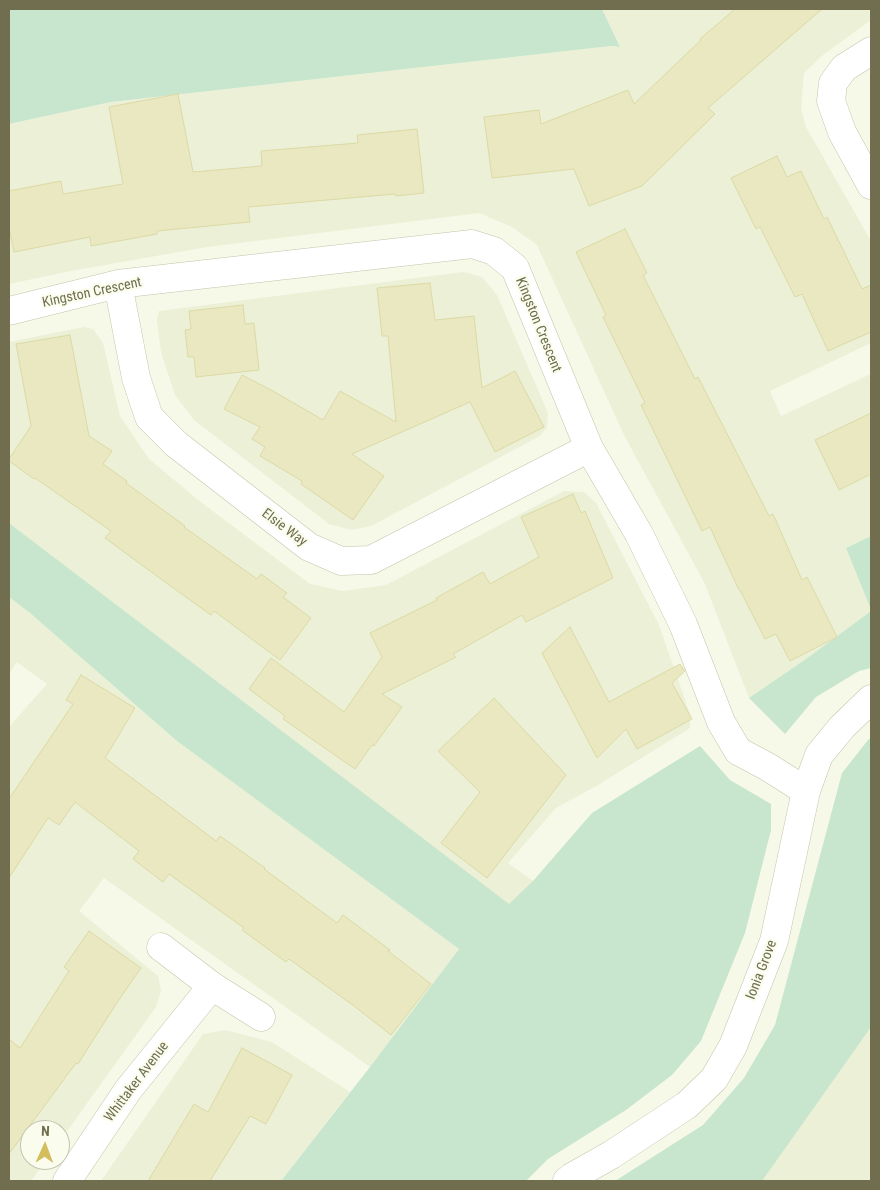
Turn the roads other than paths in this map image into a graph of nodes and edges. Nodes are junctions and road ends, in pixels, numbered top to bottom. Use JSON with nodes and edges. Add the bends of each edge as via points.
{"nodes":[{"id":1,"x":871,"y":51,"type":"edge"},
{"id":2,"x":871,"y":185,"type":"edge"},
{"id":3,"x":118,"y":284,"type":"junction"},
{"id":4,"x":9,"y":312,"type":"edge"},
{"id":5,"x":589,"y":448,"type":"junction"},
{"id":6,"x":871,"y":699,"type":"edge"},
{"id":7,"x":806,"y":791,"type":"junction"},
{"id":8,"x":161,"y":947,"type":"dead end"},
{"id":9,"x":212,"y":986,"type":"junction"},
{"id":10,"x":261,"y":1017,"type":"dead end"},
{"id":11,"x":67,"y":1181,"type":"edge"},
{"id":12,"x":567,"y":1181,"type":"edge"}],
"edges":[{"from":1,"to":2,"type":"street","via":[[844,68],[833,83],[831,101],[842,132]]},
{"from":3,"to":4,"type":"street","name":"Kingston Crescent"},
{"from":3,"to":5,"type":"street","name":"Kingston Crescent","via":[[472,244],[494,251],[515,268]]},
{"from":3,"to":5,"type":"street","name":"Elsie Way","via":[[136,378],[149,417],[176,444],[309,547],[340,561],[371,560]]},
{"from":5,"to":7,"type":"street","name":"Kingston Crescent","via":[[639,534],[683,624],[721,722],[738,750]]},
{"from":6,"to":7,"type":"street","name":"Ionia Grove","via":[[819,755]]},
{"from":7,"to":12,"type":"street","name":"Ionia Grove","via":[[774,941],[732,1046],[714,1079],[687,1105]]},
{"from":8,"to":9,"type":"street"},
{"from":9,"to":10,"type":"street"},
{"from":9,"to":11,"type":"street","name":"Whittaker Avenue","via":[[128,1090]]}]}
